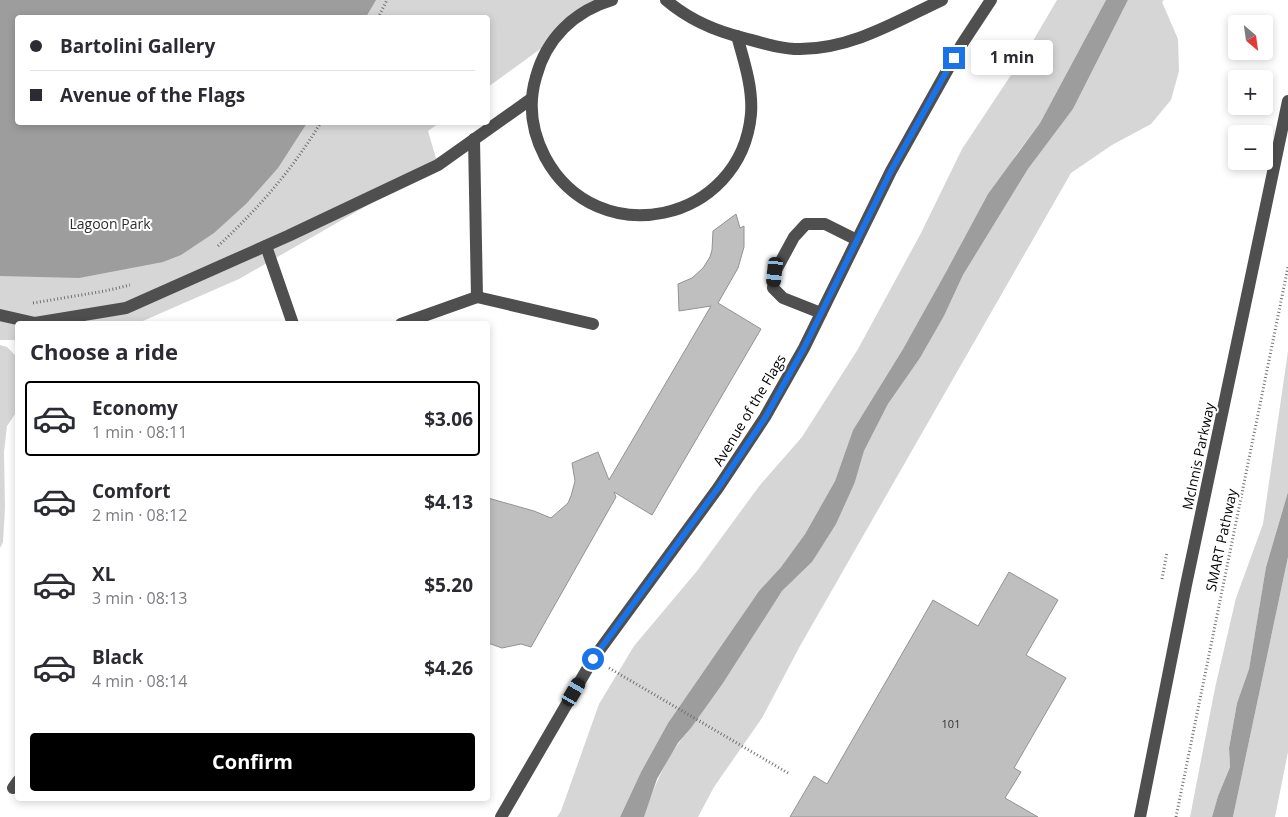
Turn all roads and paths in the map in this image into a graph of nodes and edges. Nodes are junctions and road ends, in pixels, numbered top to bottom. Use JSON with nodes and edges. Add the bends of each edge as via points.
{"nodes":[{"id":1,"x":387,"y":0,"type":"edge"},
{"id":2,"x":612,"y":0,"type":"edge"},
{"id":3,"x":666,"y":0,"type":"edge"},
{"id":4,"x":942,"y":0,"type":"edge"},
{"id":5,"x":991,"y":0,"type":"edge"},
{"id":6,"x":380,"y":15,"type":"edge"},
{"id":7,"x":737,"y":36,"type":"junction"},
{"id":8,"x":531,"y":98,"type":"junction"},
{"id":9,"x":1288,"y":101,"type":"edge"},
{"id":10,"x":319,"y":125,"type":"edge"},
{"id":11,"x":474,"y":139,"type":"junction"},
{"id":12,"x":857,"y":240,"type":"junction"},
{"id":13,"x":266,"y":246,"type":"junction"},
{"id":14,"x":216,"y":247,"type":"dead end"},
{"id":15,"x":1288,"y":267,"type":"edge"},
{"id":16,"x":134,"y":283,"type":"dead end"},
{"id":17,"x":477,"y":296,"type":"junction"},
{"id":18,"x":29,"y":303,"type":"dead end"},
{"id":19,"x":821,"y":313,"type":"junction"},
{"id":20,"x":0,"y":315,"type":"edge"},
{"id":21,"x":26,"y":321,"type":"edge"},
{"id":22,"x":47,"y":321,"type":"edge"},
{"id":23,"x":292,"y":321,"type":"edge"},
{"id":24,"x":409,"y":321,"type":"edge"},
{"id":25,"x":593,"y":324,"type":"dead end"},
{"id":26,"x":1167,"y":552,"type":"dead end"},
{"id":27,"x":1162,"y":579,"type":"dead end"},
{"id":28,"x":616,"y":672,"type":"dead end"},
{"id":29,"x":788,"y":772,"type":"dead end"},
{"id":30,"x":501,"y":817,"type":"edge"},
{"id":31,"x":1140,"y":817,"type":"edge"},
{"id":32,"x":1176,"y":817,"type":"edge"}],
"edges":[{"from":1,"to":6,"type":"path"},
{"from":2,"to":8,"type":"street","via":[[581,13],[554,39],[538,68]]},
{"from":3,"to":7,"type":"street","via":[[691,18]]},
{"from":4,"to":7,"type":"street","via":[[873,33],[828,46],[798,49]]},
{"from":5,"to":12,"type":"street","name":"Avenue of the Flags","via":[[912,133]]},
{"from":7,"to":8,"type":"street","via":[[751,97],[751,114],[744,144],[736,161],[715,188],[671,212],[638,216],[622,214],[586,202],[571,190],[558,177],[539,145]]},
{"from":8,"to":11,"type":"street"},
{"from":9,"to":31,"type":"street","name":"McInnis Parkway"},
{"from":10,"to":14,"type":"path","via":[[276,186]]},
{"from":11,"to":13,"type":"street","via":[[438,165]]},
{"from":11,"to":17,"type":"street"},
{"from":12,"to":19,"type":"street","name":"Avenue of the Flags"},
{"from":12,"to":19,"type":"street","via":[[825,224],[806,224],[794,237],[775,272],[773,288],[782,298]]},
{"from":13,"to":22,"type":"street","via":[[126,308]]},
{"from":13,"to":23,"type":"street"},
{"from":15,"to":32,"type":"path","name":"SMART Pathway"},
{"from":16,"to":18,"type":"path"},
{"from":17,"to":24,"type":"street"},
{"from":17,"to":25,"type":"street"},
{"from":19,"to":30,"type":"street","name":"Avenue of the Flags","via":[[786,381],[742,453],[593,659]]},
{"from":20,"to":21,"type":"street"},
{"from":26,"to":27,"type":"path"},
{"from":28,"to":29,"type":"path"}]}
